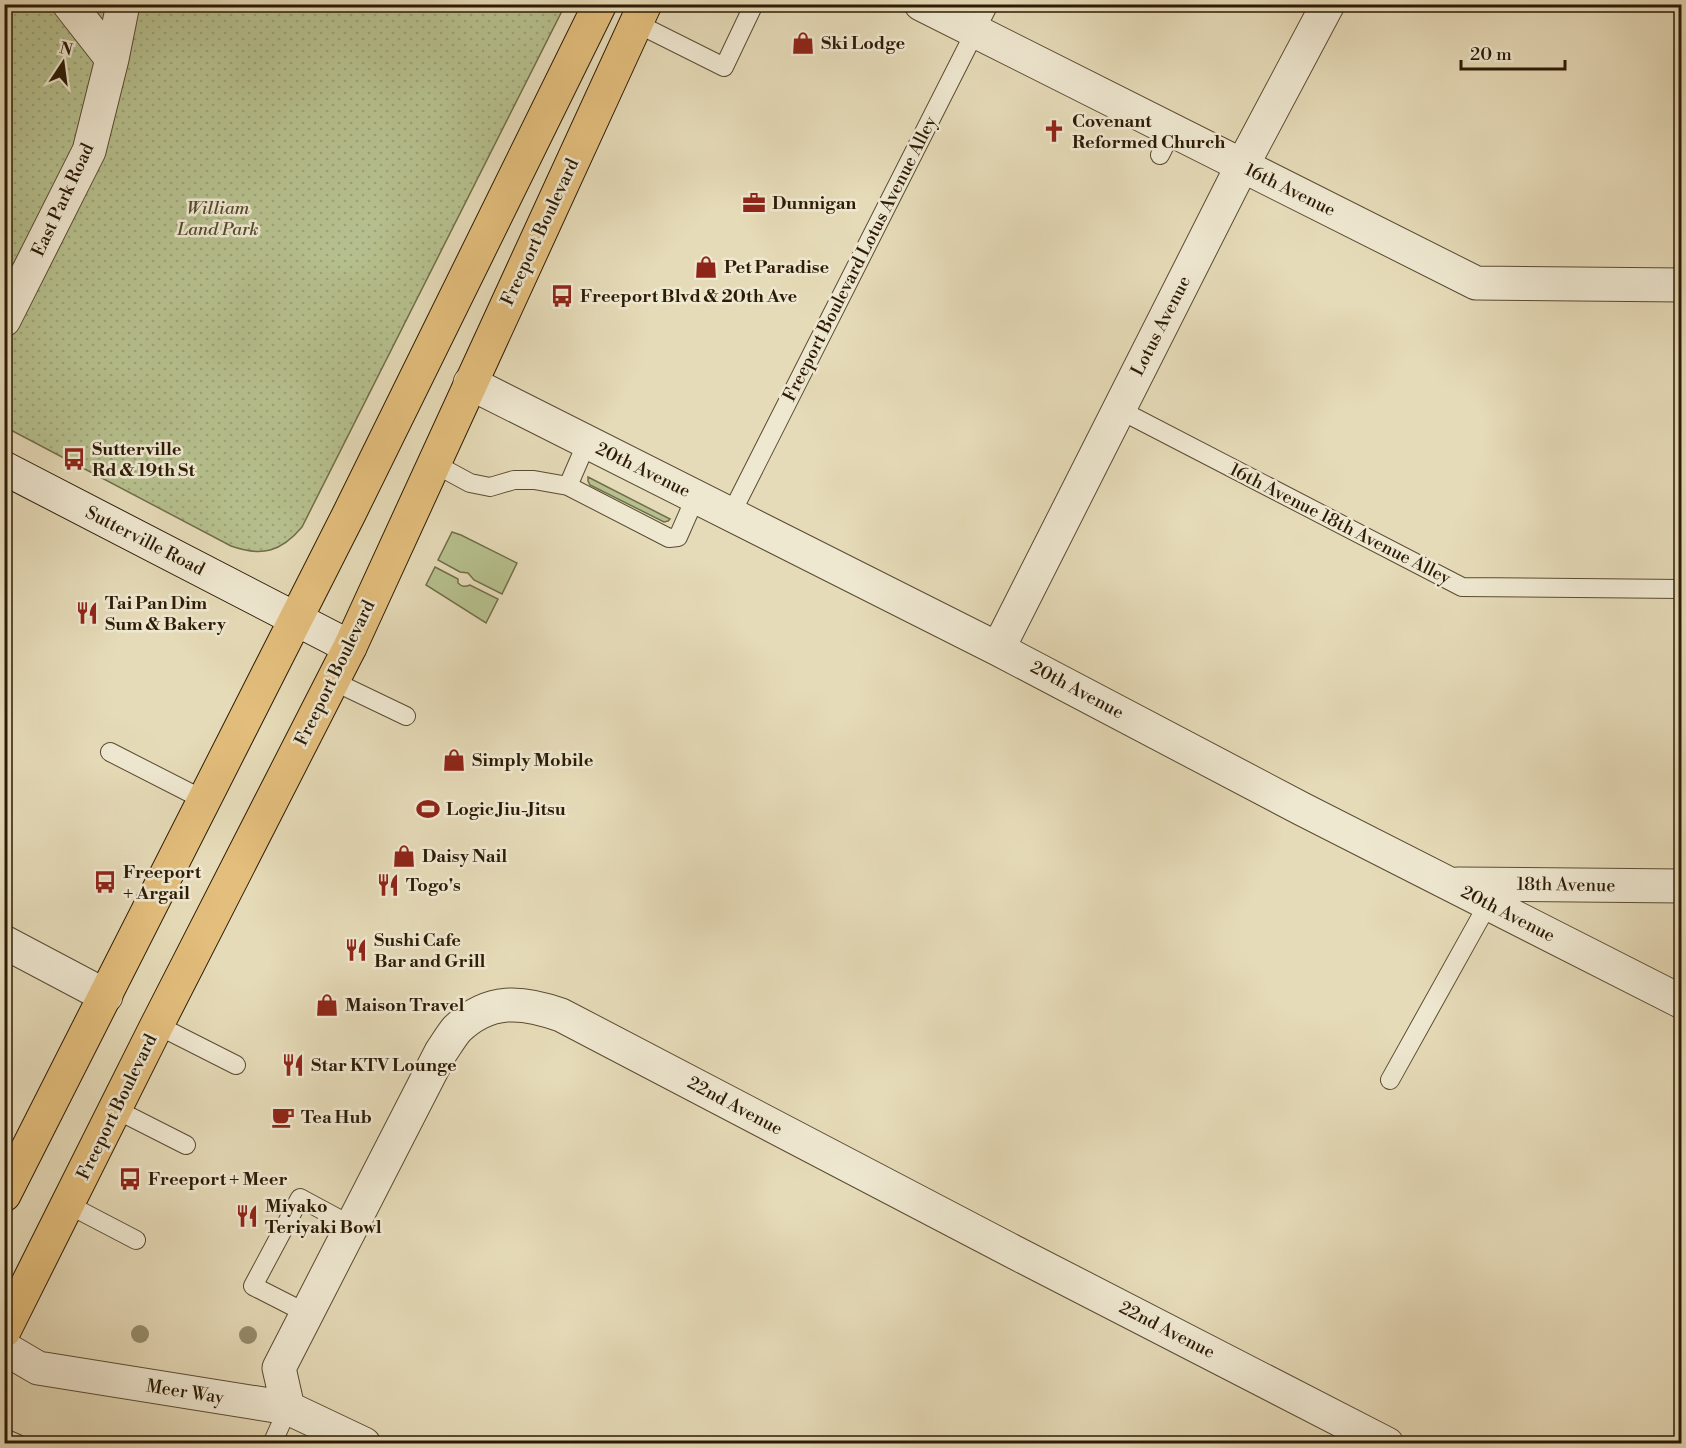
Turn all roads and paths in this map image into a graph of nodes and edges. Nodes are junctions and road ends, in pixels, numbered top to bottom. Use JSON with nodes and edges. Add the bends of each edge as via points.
{"nodes":[{"id":1,"x":69,"y":4,"type":"edge"},
{"id":2,"x":123,"y":4,"type":"edge"},
{"id":3,"x":600,"y":4,"type":"edge"},
{"id":4,"x":754,"y":4,"type":"edge"},
{"id":5,"x":921,"y":4,"type":"edge"},
{"id":6,"x":1328,"y":4,"type":"edge"},
{"id":7,"x":640,"y":14,"type":"edge"},
{"id":8,"x":982,"y":18,"type":"edge"},
{"id":9,"x":112,"y":59,"type":"junction"},
{"id":10,"x":1242,"y":166,"type":"junction"},
{"id":11,"x":1682,"y":285,"type":"edge"},
{"id":12,"x":4,"y":320,"type":"edge"},
{"id":13,"x":470,"y":383,"type":"junction"},
{"id":14,"x":1120,"y":410,"type":"junction"},
{"id":15,"x":587,"y":442,"type":"junction"},
{"id":16,"x":433,"y":463,"type":"junction"},
{"id":17,"x":5,"y":469,"type":"edge"},
{"id":18,"x":568,"y":486,"type":"junction"},
{"id":19,"x":696,"y":496,"type":"junction"},
{"id":20,"x":731,"y":514,"type":"junction"},
{"id":21,"x":1682,"y":589,"type":"edge"},
{"id":22,"x":296,"y":620,"type":"junction"},
{"id":23,"x":350,"y":647,"type":"junction"},
{"id":24,"x":998,"y":649,"type":"junction"},
{"id":25,"x":333,"y":681,"type":"junction"},
{"id":26,"x":406,"y":716,"type":"dead end"},
{"id":27,"x":110,"y":752,"type":"dead end"},
{"id":28,"x":204,"y":800,"type":"junction"},
{"id":29,"x":1450,"y":884,"type":"junction"},
{"id":30,"x":1682,"y":886,"type":"edge"},
{"id":31,"x":1488,"y":903,"type":"junction"},
{"id":32,"x":4,"y":942,"type":"edge"},
{"id":33,"x":106,"y":996,"type":"junction"},
{"id":34,"x":1682,"y":1002,"type":"edge"},
{"id":35,"x":157,"y":1025,"type":"junction"},
{"id":36,"x":236,"y":1065,"type":"dead end"},
{"id":37,"x":1390,"y":1080,"type":"dead end"},
{"id":38,"x":115,"y":1109,"type":"junction"},
{"id":39,"x":186,"y":1145,"type":"dead end"},
{"id":40,"x":13,"y":1160,"type":"edge"},
{"id":41,"x":4,"y":1196,"type":"edge"},
{"id":42,"x":69,"y":1205,"type":"junction"},
{"id":43,"x":352,"y":1226,"type":"junction"},
{"id":44,"x":136,"y":1240,"type":"dead end"},
{"id":45,"x":306,"y":1313,"type":"junction"},
{"id":46,"x":4,"y":1331,"type":"edge"},
{"id":47,"x":4,"y":1348,"type":"edge"},
{"id":48,"x":288,"y":1408,"type":"junction"},
{"id":49,"x":4,"y":1438,"type":"edge"},
{"id":50,"x":18,"y":1443,"type":"edge"},
{"id":51,"x":272,"y":1443,"type":"edge"},
{"id":52,"x":364,"y":1443,"type":"edge"},
{"id":53,"x":1387,"y":1443,"type":"edge"}],
"edges":[{"from":1,"to":9,"type":"street"},
{"from":2,"to":9,"type":"street","name":"East Park Road"},
{"from":3,"to":22,"type":"main road"},
{"from":4,"to":7,"type":"lane","via":[[724,67]]},
{"from":5,"to":8,"type":"street","name":"16th Avenue"},
{"from":6,"to":10,"type":"street","name":"Lotus Avenue"},
{"from":7,"to":13,"type":"main road","name":"Freeport Boulevard"},
{"from":8,"to":10,"type":"street","name":"16th Avenue","via":[[1166,143]]},
{"from":8,"to":20,"type":"lane","name":"Freeport Boulevard Lotus Avenue Alley"},
{"from":9,"to":12,"type":"street","name":"East Park Road","via":[[89,151]]},
{"from":10,"to":11,"type":"street","name":"16th Avenue","via":[[1476,283]]},
{"from":10,"to":14,"type":"street","name":"Lotus Avenue"},
{"from":13,"to":15,"type":"street","name":"20th Avenue"},
{"from":13,"to":16,"type":"main road","name":"Freeport Boulevard"},
{"from":14,"to":21,"type":"lane","name":"16th Avenue 18th Avenue Alley","via":[[1462,587]]},
{"from":14,"to":24,"type":"street","name":"Lotus Avenue"},
{"from":15,"to":18,"type":"lane"},
{"from":15,"to":19,"type":"street","name":"20th Avenue"},
{"from":16,"to":18,"type":"lane","via":[[470,483],[490,487],[514,480]]},
{"from":16,"to":23,"type":"main road","name":"Freeport Boulevard"},
{"from":17,"to":22,"type":"street","name":"Sutterville Road"},
{"from":18,"to":19,"type":"lane","via":[[669,538],[678,537]]},
{"from":19,"to":20,"type":"street","name":"20th Avenue"},
{"from":20,"to":24,"type":"street","name":"20th Avenue"},
{"from":22,"to":23,"type":"street","name":"Sutterville Road"},
{"from":22,"to":28,"type":"main road"},
{"from":23,"to":25,"type":"main road","name":"Freeport Boulevard"},
{"from":24,"to":29,"type":"street","name":"20th Avenue"},
{"from":25,"to":26,"type":"lane"},
{"from":25,"to":35,"type":"main road","name":"Freeport Boulevard"},
{"from":27,"to":28,"type":"lane"},
{"from":28,"to":33,"type":"main road"},
{"from":29,"to":30,"type":"street","name":"18th Avenue"},
{"from":29,"to":31,"type":"street","name":"20th Avenue"},
{"from":31,"to":34,"type":"street","name":"20th Avenue"},
{"from":31,"to":37,"type":"lane"},
{"from":32,"to":33,"type":"street"},
{"from":33,"to":40,"type":"main road"},
{"from":35,"to":36,"type":"lane"},
{"from":35,"to":38,"type":"main road","name":"Freeport Boulevard"},
{"from":38,"to":39,"type":"lane"},
{"from":38,"to":42,"type":"main road","name":"Freeport Boulevard"},
{"from":40,"to":41,"type":"main road"},
{"from":42,"to":44,"type":"lane"},
{"from":42,"to":46,"type":"main road","name":"Freeport Boulevard"},
{"from":43,"to":45,"type":"street","name":"22nd Avenue"},
{"from":43,"to":45,"type":"lane","via":[[300,1198],[253,1286]]},
{"from":43,"to":53,"type":"street","name":"22nd Avenue","via":[[455,1031],[474,1015],[494,1007],[538,1006]]},
{"from":45,"to":48,"type":"street","name":"22nd Avenue","via":[[279,1368]]},
{"from":47,"to":48,"type":"street","name":"Meer Way","via":[[38,1368]]},
{"from":48,"to":51,"type":"lane"},
{"from":48,"to":52,"type":"street","name":"Meer Way"},
{"from":49,"to":50,"type":"lane"}]}
